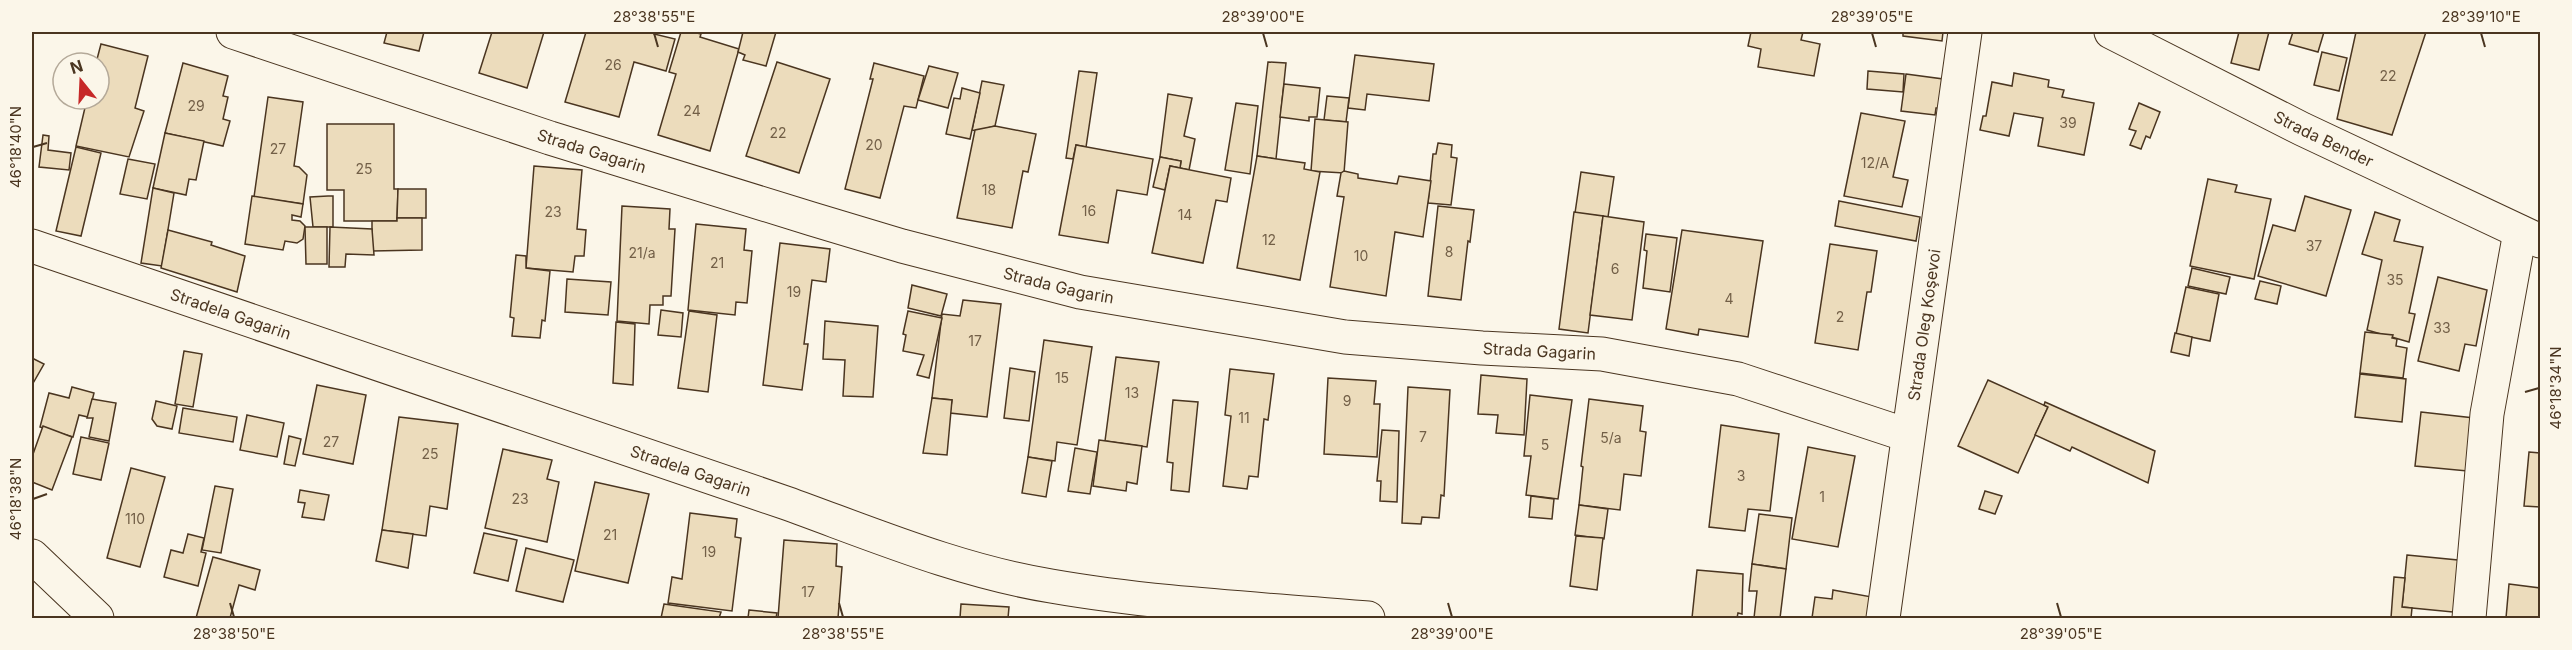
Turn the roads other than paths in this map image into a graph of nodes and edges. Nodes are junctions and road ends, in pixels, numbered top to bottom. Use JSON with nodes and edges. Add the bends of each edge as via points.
{"nodes":[{"id":1,"x":232,"y":32,"type":"edge"},
{"id":2,"x":1965,"y":32,"type":"edge"},
{"id":3,"x":2111,"y":32,"type":"edge"},
{"id":4,"x":2530,"y":236,"type":"edge"},
{"id":5,"x":32,"y":246,"type":"edge"},
{"id":6,"x":1907,"y":435,"type":"junction"},
{"id":7,"x":32,"y":556,"type":"edge"},
{"id":8,"x":97,"y":618,"type":"edge"},
{"id":9,"x":1368,"y":618,"type":"edge"},
{"id":10,"x":1883,"y":618,"type":"edge"},
{"id":11,"x":2469,"y":618,"type":"edge"}],
"edges":[{"from":1,"to":6,"type":"street","name":"Strada Gagarin","via":[[550,138],[812,219],[1080,292],[1345,337],[1602,354],[1738,379]]},
{"from":2,"to":6,"type":"street","name":"Strada Oleg Koşevoi"},
{"from":3,"to":4,"type":"street","name":"Strada Bender","via":[[2302,129]]},
{"from":4,"to":11,"type":"street","via":[[2487,414]]},
{"from":5,"to":9,"type":"street","name":"Stradela Gagarin","via":[[995,574],[1110,595]]},
{"from":6,"to":10,"type":"street","name":"Strada Oleg Koşevoi"},
{"from":7,"to":8,"type":"street"}]}
